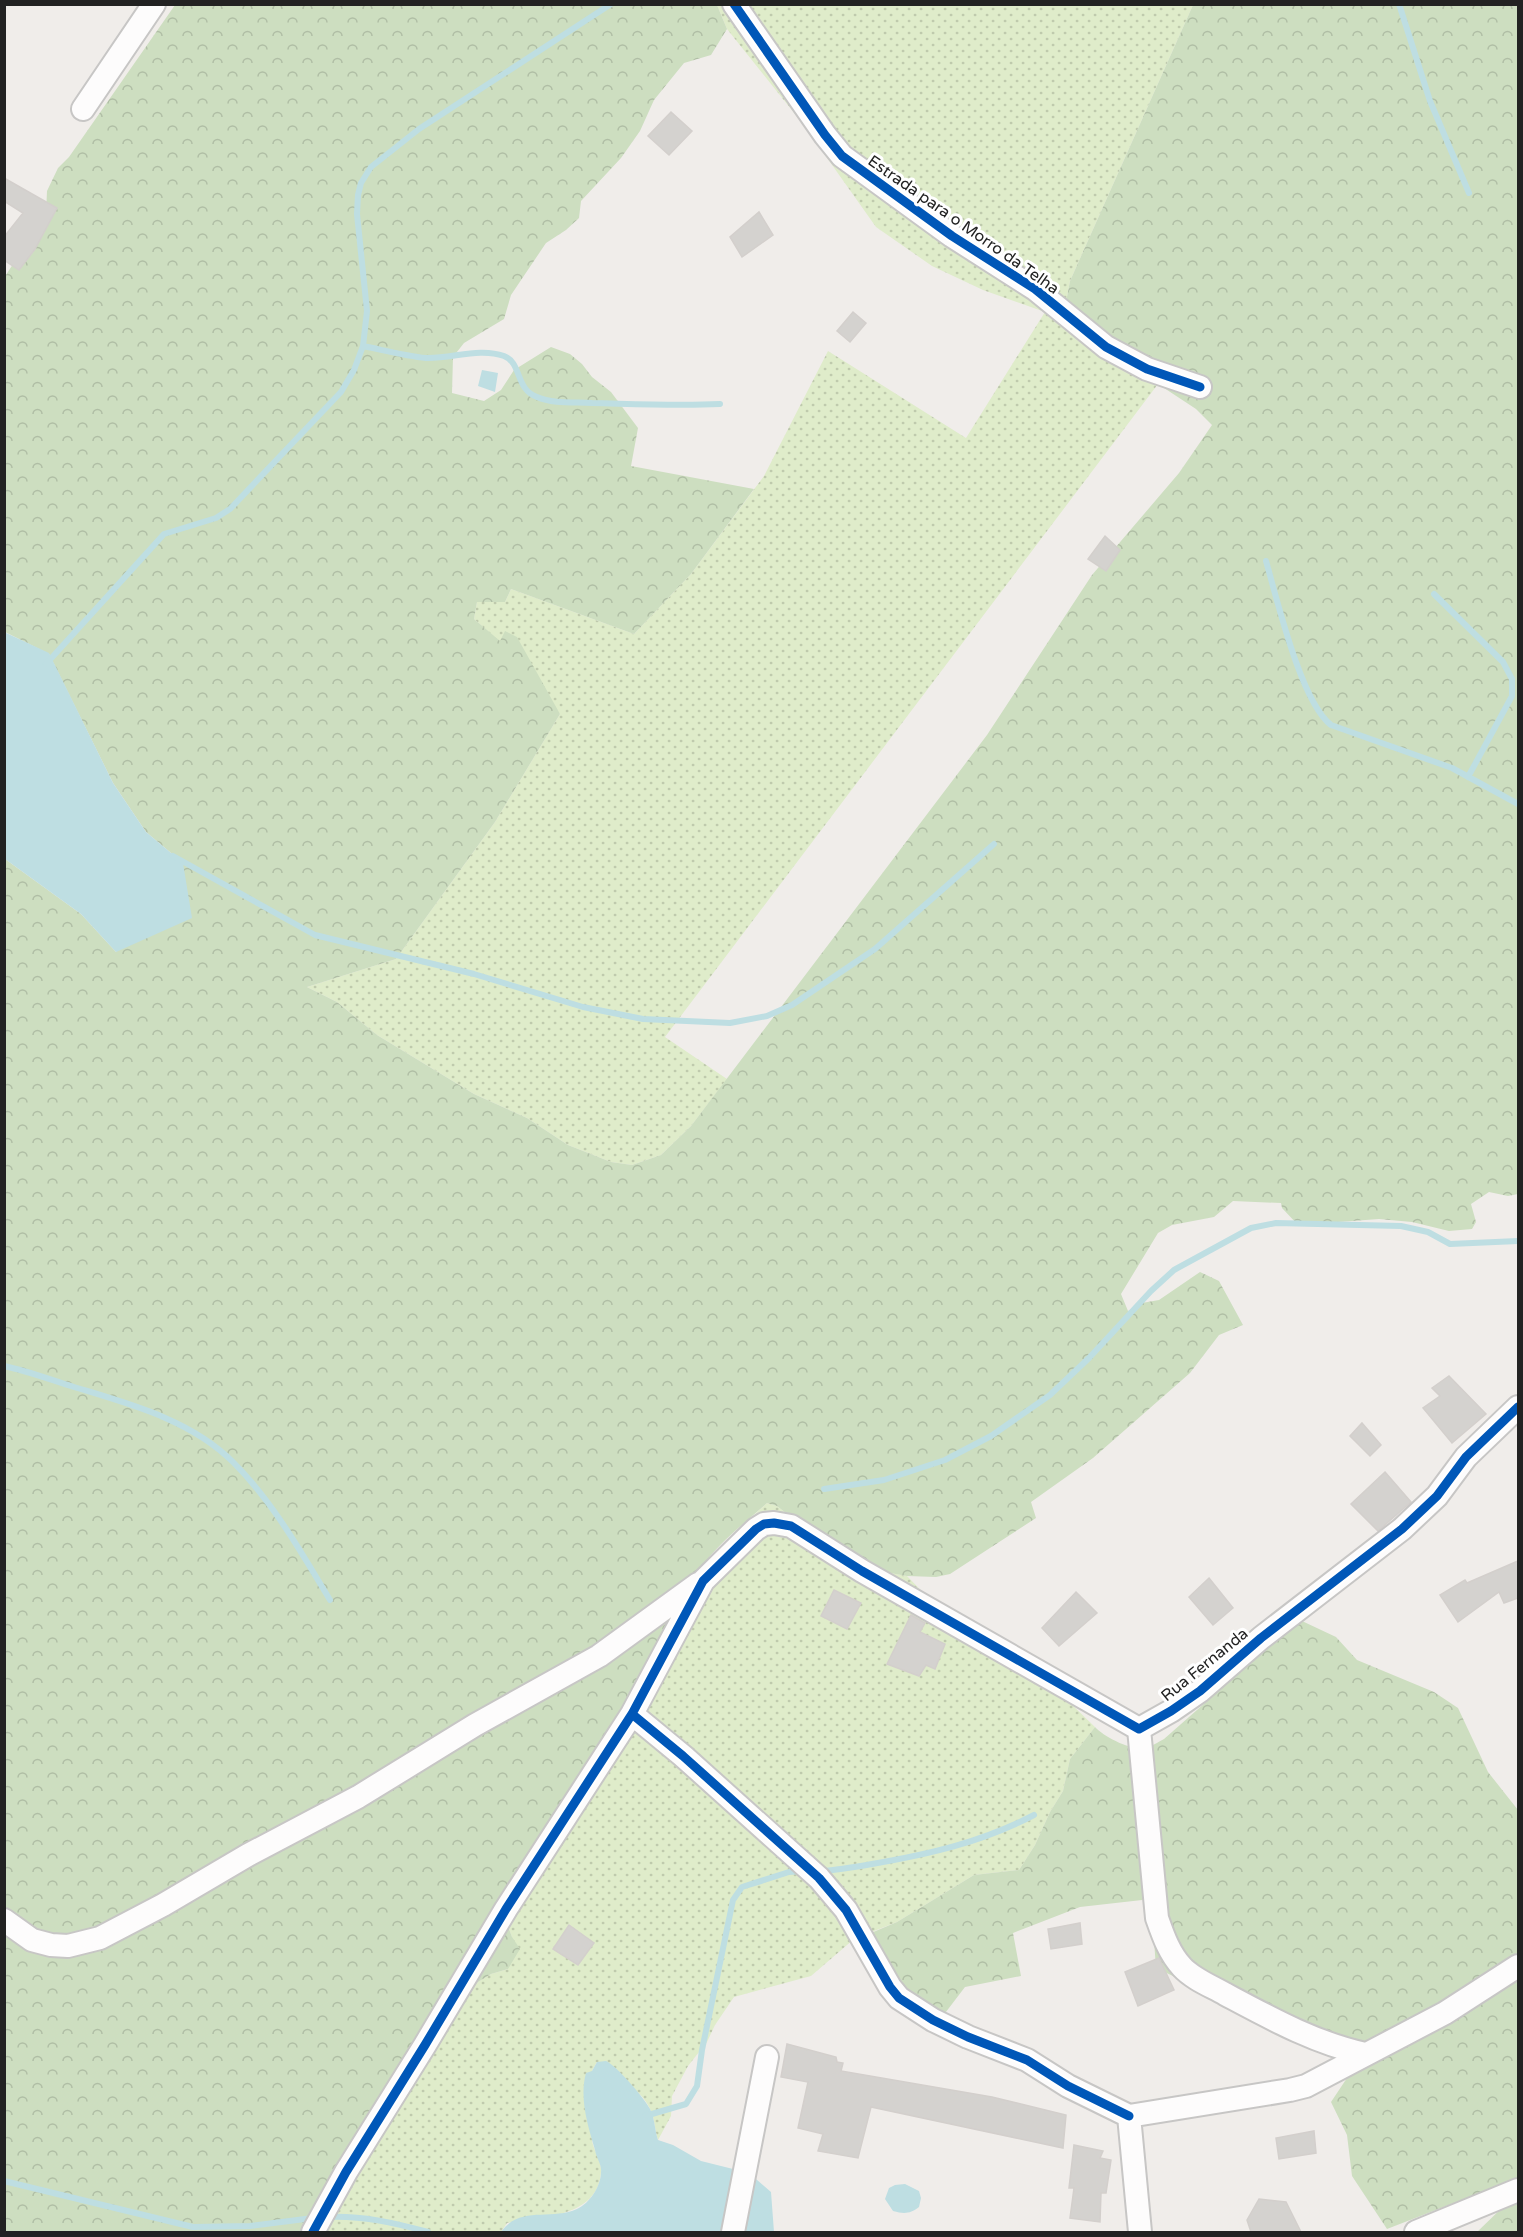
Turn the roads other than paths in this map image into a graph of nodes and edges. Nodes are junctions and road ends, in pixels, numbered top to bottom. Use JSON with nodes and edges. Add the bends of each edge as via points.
{"nodes":[{"id":1,"x":154,"y":4,"type":"edge"},
{"id":2,"x":734,"y":4,"type":"edge"},
{"id":3,"x":83,"y":109,"type":"dead end"},
{"id":4,"x":1200,"y":387,"type":"dead end"},
{"id":5,"x":1518,"y":1407,"type":"edge"},
{"id":6,"x":703,"y":1581,"type":"junction"},
{"id":7,"x":632,"y":1714,"type":"junction"},
{"id":8,"x":1139,"y":1729,"type":"junction"},
{"id":9,"x":4,"y":1920,"type":"edge"},
{"id":10,"x":1518,"y":1966,"type":"edge"},
{"id":11,"x":1365,"y":2054,"type":"junction"},
{"id":12,"x":767,"y":2057,"type":"dead end"},
{"id":13,"x":1129,"y":2116,"type":"junction"},
{"id":14,"x":1518,"y":2190,"type":"edge"},
{"id":15,"x":313,"y":2232,"type":"edge"},
{"id":16,"x":733,"y":2232,"type":"edge"},
{"id":17,"x":1140,"y":2232,"type":"edge"},
{"id":18,"x":1416,"y":2232,"type":"edge"}],
"edges":[{"from":1,"to":3,"type":"street"},
{"from":2,"to":4,"type":"street","name":"Estrada para o Morro da Telha","via":[[842,156],[951,236],[1035,289],[1106,347],[1147,369]]},
{"from":5,"to":8,"type":"street","name":"Rua Fernanda","via":[[1466,1457],[1437,1496],[1409,1524],[1261,1638],[1200,1691]]},
{"from":6,"to":7,"type":"street"},
{"from":6,"to":8,"type":"street","via":[[764,1524],[790,1526]]},
{"from":6,"to":9,"type":"street","via":[[599,1656],[475,1725],[358,1797],[100,1938],[68,1946],[51,1945],[32,1940]]},
{"from":7,"to":13,"type":"street","via":[[819,1878],[846,1910],[899,1998],[933,2020],[1027,2060],[1068,2086]]},
{"from":7,"to":15,"type":"street","via":[[506,1909]]},
{"from":8,"to":11,"type":"street","via":[[1157,1918],[1167,1946],[1182,1968],[1274,2020],[1337,2048]]},
{"from":10,"to":11,"type":"street","via":[[1445,2013]]},
{"from":11,"to":13,"type":"street","via":[[1322,2079],[1290,2090]]},
{"from":12,"to":16,"type":"street"},
{"from":13,"to":17,"type":"street"},
{"from":14,"to":18,"type":"street"}]}
